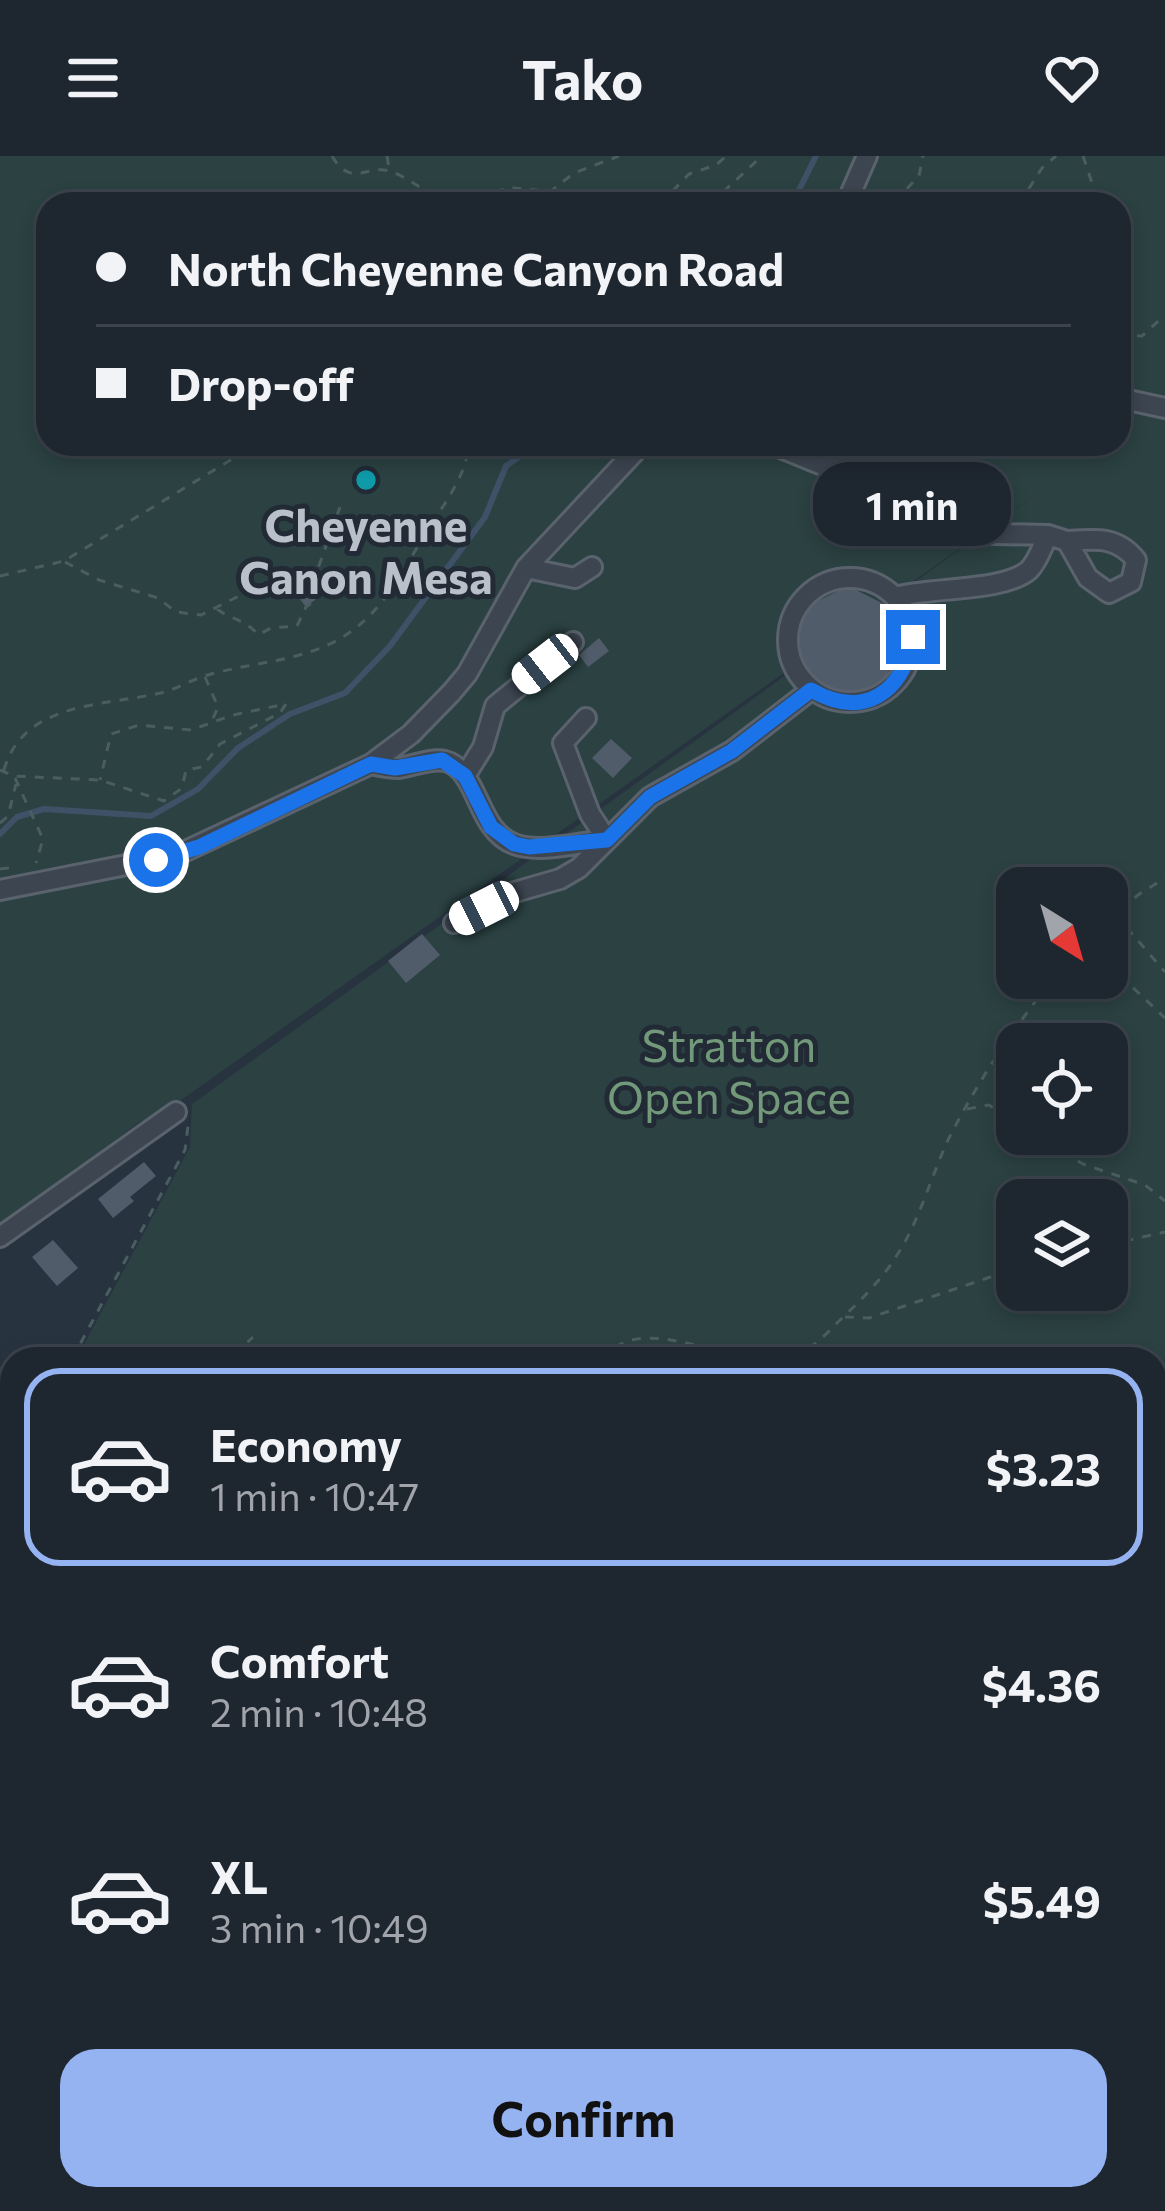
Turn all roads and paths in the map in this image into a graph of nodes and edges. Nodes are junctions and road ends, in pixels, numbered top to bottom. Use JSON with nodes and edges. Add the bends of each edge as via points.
{"nodes":[{"id":1,"x":332,"y":156,"type":"edge"},
{"id":2,"x":387,"y":156,"type":"edge"},
{"id":3,"x":619,"y":156,"type":"edge"},
{"id":4,"x":726,"y":156,"type":"edge"},
{"id":5,"x":762,"y":156,"type":"edge"},
{"id":6,"x":867,"y":156,"type":"edge"},
{"id":7,"x":923,"y":156,"type":"edge"},
{"id":8,"x":1057,"y":156,"type":"edge"},
{"id":9,"x":1083,"y":156,"type":"edge"},
{"id":10,"x":390,"y":170,"type":"junction"},
{"id":11,"x":426,"y":192,"type":"edge"},
{"id":12,"x":492,"y":192,"type":"edge"},
{"id":13,"x":672,"y":192,"type":"edge"},
{"id":14,"x":723,"y":192,"type":"edge"},
{"id":15,"x":851,"y":192,"type":"edge"},
{"id":16,"x":904,"y":192,"type":"edge"},
{"id":17,"x":1027,"y":192,"type":"edge"},
{"id":18,"x":1095,"y":192,"type":"edge"},
{"id":19,"x":1165,"y":315,"type":"edge"},
{"id":20,"x":1131,"y":336,"type":"edge"},
{"id":21,"x":1131,"y":400,"type":"edge"},
{"id":22,"x":1165,"y":407,"type":"edge"},
{"id":23,"x":236,"y":456,"type":"edge"},
{"id":24,"x":466,"y":456,"type":"edge"},
{"id":25,"x":631,"y":456,"type":"edge"},
{"id":26,"x":800,"y":456,"type":"edge"},
{"id":27,"x":846,"y":456,"type":"edge"},
{"id":28,"x":827,"y":467,"type":"junction"},
{"id":29,"x":340,"y":507,"type":"dead end"},
{"id":30,"x":64,"y":561,"type":"junction"},
{"id":31,"x":592,"y":567,"type":"dead end"},
{"id":32,"x":526,"y":568,"type":"junction"},
{"id":33,"x":0,"y":576,"type":"edge"},
{"id":34,"x":241,"y":595,"type":"dead end"},
{"id":35,"x":895,"y":597,"type":"junction"},
{"id":36,"x":217,"y":610,"type":"junction"},
{"id":37,"x":573,"y":642,"type":"dead end"},
{"id":38,"x":204,"y":676,"type":"junction"},
{"id":39,"x":811,"y":690,"type":"junction"},
{"id":40,"x":586,"y":718,"type":"dead end"},
{"id":41,"x":211,"y":724,"type":"junction"},
{"id":42,"x":371,"y":764,"type":"junction"},
{"id":43,"x":2,"y":770,"type":"edge"},
{"id":44,"x":465,"y":776,"type":"junction"},
{"id":45,"x":15,"y":779,"type":"junction"},
{"id":46,"x":100,"y":779,"type":"junction"},
{"id":47,"x":0,"y":823,"type":"edge"},
{"id":48,"x":607,"y":840,"type":"junction"},
{"id":49,"x":36,"y":865,"type":"dead end"},
{"id":50,"x":1165,"y":878,"type":"edge"},
{"id":51,"x":0,"y":890,"type":"edge"},
{"id":52,"x":1128,"y":905,"type":"edge"},
{"id":53,"x":454,"y":923,"type":"dead end"},
{"id":54,"x":1128,"y":929,"type":"edge"},
{"id":55,"x":1165,"y":972,"type":"edge"},
{"id":56,"x":1128,"y":983,"type":"edge"},
{"id":57,"x":1037,"y":999,"type":"edge"},
{"id":58,"x":1165,"y":1018,"type":"edge"},
{"id":59,"x":1018,"y":1023,"type":"edge"},
{"id":60,"x":996,"y":1058,"type":"edge"},
{"id":61,"x":966,"y":1109,"type":"junction"},
{"id":62,"x":996,"y":1110,"type":"edge"},
{"id":63,"x":182,"y":1118,"type":"joint"},
{"id":64,"x":1067,"y":1155,"type":"edge"},
{"id":65,"x":1165,"y":1202,"type":"edge"},
{"id":66,"x":1165,"y":1232,"type":"edge"},
{"id":67,"x":0,"y":1237,"type":"edge"},
{"id":68,"x":1128,"y":1240,"type":"edge"},
{"id":69,"x":996,"y":1275,"type":"edge"},
{"id":70,"x":843,"y":1317,"type":"junction"},
{"id":71,"x":253,"y":1336,"type":"dead end"},
{"id":72,"x":78,"y":1347,"type":"edge"},
{"id":73,"x":242,"y":1347,"type":"edge"},
{"id":74,"x":612,"y":1347,"type":"edge"},
{"id":75,"x":694,"y":1347,"type":"edge"},
{"id":76,"x":811,"y":1347,"type":"edge"}],
"edges":[{"from":1,"to":10,"type":"path","via":[[353,175]]},
{"from":2,"to":10,"type":"path"},
{"from":3,"to":12,"type":"path","via":[[551,191]]},
{"from":4,"to":13,"type":"path"},
{"from":5,"to":14,"type":"path"},
{"from":6,"to":15,"type":"street"},
{"from":7,"to":16,"type":"path"},
{"from":8,"to":17,"type":"path"},
{"from":9,"to":18,"type":"path"},
{"from":10,"to":11,"type":"path"},
{"from":19,"to":20,"type":"path","via":[[1142,336]]},
{"from":21,"to":22,"type":"street"},
{"from":23,"to":30,"type":"path"},
{"from":24,"to":38,"type":"path","via":[[396,586],[368,617],[304,654]]},
{"from":25,"to":32,"type":"street"},
{"from":26,"to":28,"type":"street"},
{"from":27,"to":28,"type":"street"},
{"from":28,"to":35,"type":"street","via":[[946,533],[1058,538],[1017,577]]},
{"from":29,"to":36,"type":"path","via":[[312,585],[320,596],[297,626],[258,635]]},
{"from":30,"to":33,"type":"path"},
{"from":30,"to":36,"type":"path","via":[[176,612]]},
{"from":31,"to":32,"type":"street","via":[[575,578]]},
{"from":32,"to":42,"type":"street","via":[[467,674]]},
{"from":34,"to":36,"type":"path"},
{"from":35,"to":39,"type":"street","via":[[913,637],[898,680],[863,702]]},
{"from":35,"to":39,"type":"street","via":[[864,579],[838,579],[800,603],[788,652]]},
{"from":37,"to":44,"type":"street","via":[[495,706]]},
{"from":38,"to":41,"type":"path","via":[[218,707]]},
{"from":38,"to":43,"type":"path","via":[[47,717],[10,747]]},
{"from":39,"to":48,"type":"street","via":[[732,751],[650,797]]},
{"from":40,"to":48,"type":"street","via":[[563,743]]},
{"from":41,"to":46,"type":"path","via":[[140,724],[111,734]]},
{"from":41,"to":46,"type":"path","via":[[286,704],[220,744],[202,767],[186,770],[182,788],[164,801]]},
{"from":42,"to":44,"type":"street","via":[[442,760]]},
{"from":42,"to":51,"type":"street","via":[[177,856]]},
{"from":43,"to":45,"type":"path"},
{"from":44,"to":48,"type":"street","via":[[491,827],[514,844]]},
{"from":45,"to":46,"type":"path"},
{"from":45,"to":47,"type":"path"},
{"from":45,"to":49,"type":"path","via":[[43,839]]},
{"from":48,"to":53,"type":"street","via":[[560,879]]},
{"from":50,"to":52,"type":"path"},
{"from":54,"to":55,"type":"path"},
{"from":56,"to":58,"type":"path"},
{"from":57,"to":59,"type":"path"},
{"from":60,"to":61,"type":"path"},
{"from":61,"to":62,"type":"path"},
{"from":61,"to":70,"type":"path","via":[[899,1253]]},
{"from":63,"to":67,"type":"street"},
{"from":63,"to":72,"type":"path","via":[[185,1150]]},
{"from":64,"to":65,"type":"path","via":[[1145,1185]]},
{"from":66,"to":68,"type":"path"},
{"from":69,"to":70,"type":"path","via":[[869,1318]]},
{"from":70,"to":76,"type":"path"},
{"from":71,"to":73,"type":"path"},
{"from":74,"to":75,"type":"path","via":[[649,1336]]}]}
